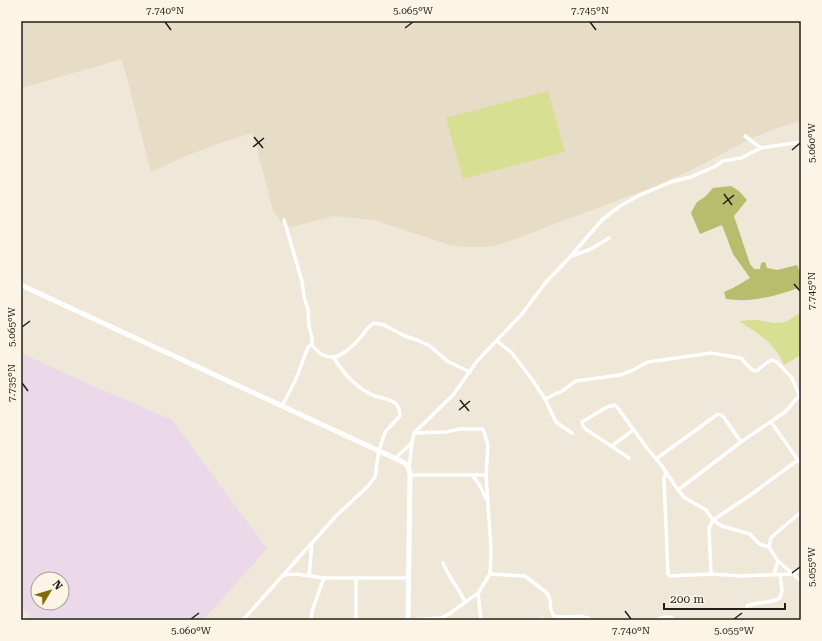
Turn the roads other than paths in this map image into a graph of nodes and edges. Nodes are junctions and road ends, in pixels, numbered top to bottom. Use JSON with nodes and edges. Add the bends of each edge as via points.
{"nodes":[{"id":1,"x":745,"y":136,"type":"dead end"},
{"id":2,"x":801,"y":142,"type":"edge"},
{"id":3,"x":761,"y":148,"type":"junction"},
{"id":4,"x":284,"y":220,"type":"dead end"},
{"id":5,"x":609,"y":238,"type":"dead end"},
{"id":6,"x":571,"y":256,"type":"junction"},
{"id":7,"x":21,"y":285,"type":"edge"},
{"id":8,"x":497,"y":341,"type":"junction"},
{"id":9,"x":312,"y":345,"type":"junction"},
{"id":10,"x":334,"y":358,"type":"junction"},
{"id":11,"x":470,"y":372,"type":"junction"},
{"id":12,"x":800,"y":397,"type":"edge"},
{"id":13,"x":545,"y":399,"type":"junction"},
{"id":14,"x":282,"y":406,"type":"junction"},
{"id":15,"x":771,"y":422,"type":"junction"},
{"id":16,"x":634,"y":430,"type":"junction"},
{"id":17,"x":414,"y":432,"type":"junction"},
{"id":18,"x":572,"y":433,"type":"dead end"},
{"id":19,"x":741,"y":442,"type":"junction"},
{"id":20,"x":412,"y":443,"type":"junction"},
{"id":21,"x":612,"y":446,"type":"junction"},
{"id":22,"x":379,"y":450,"type":"junction"},
{"id":23,"x":395,"y":458,"type":"junction"},
{"id":24,"x":629,"y":458,"type":"dead end"},
{"id":25,"x":656,"y":459,"type":"junction"},
{"id":26,"x":800,"y":462,"type":"edge"},
{"id":27,"x":409,"y":469,"type":"junction"},
{"id":28,"x":666,"y":472,"type":"junction"},
{"id":29,"x":410,"y":475,"type":"junction"},
{"id":30,"x":486,"y":475,"type":"junction"},
{"id":31,"x":473,"y":476,"type":"junction"},
{"id":32,"x":678,"y":490,"type":"junction"},
{"id":33,"x":487,"y":502,"type":"junction"},
{"id":34,"x":801,"y":512,"type":"edge"},
{"id":35,"x":713,"y":520,"type":"junction"},
{"id":36,"x":312,"y":543,"type":"junction"},
{"id":37,"x":769,"y":547,"type":"junction"},
{"id":38,"x":778,"y":561,"type":"junction"},
{"id":39,"x":443,"y":563,"type":"dead end"},
{"id":40,"x":801,"y":569,"type":"edge"},
{"id":41,"x":490,"y":574,"type":"junction"},
{"id":42,"x":711,"y":574,"type":"junction"},
{"id":43,"x":774,"y":574,"type":"junction"},
{"id":44,"x":780,"y":574,"type":"junction"},
{"id":45,"x":793,"y":574,"type":"junction"},
{"id":46,"x":284,"y":575,"type":"junction"},
{"id":47,"x":309,"y":576,"type":"junction"},
{"id":48,"x":324,"y":578,"type":"junction"},
{"id":49,"x":409,"y":578,"type":"junction"},
{"id":50,"x":356,"y":579,"type":"junction"},
{"id":51,"x":801,"y":581,"type":"edge"},
{"id":52,"x":478,"y":593,"type":"junction"},
{"id":53,"x":465,"y":602,"type":"junction"},
{"id":54,"x":747,"y":606,"type":"dead end"},
{"id":55,"x":449,"y":614,"type":"junction"},
{"id":56,"x":442,"y":619,"type":"edge"},
{"id":57,"x":243,"y":620,"type":"edge"},
{"id":58,"x":311,"y":620,"type":"edge"},
{"id":59,"x":356,"y":620,"type":"edge"},
{"id":60,"x":408,"y":620,"type":"edge"},
{"id":61,"x":449,"y":620,"type":"edge"},
{"id":62,"x":481,"y":620,"type":"edge"},
{"id":63,"x":591,"y":620,"type":"edge"},
{"id":64,"x":656,"y":620,"type":"edge"},
{"id":65,"x":675,"y":620,"type":"edge"}],
"edges":[{"from":1,"to":3,"type":"street"},
{"from":2,"to":3,"type":"street"},
{"from":3,"to":6,"type":"street","via":[[752,154],[671,182],[620,206],[602,220]]},
{"from":4,"to":9,"type":"street","via":[[302,281]]},
{"from":5,"to":6,"type":"street","via":[[591,249]]},
{"from":6,"to":8,"type":"street"},
{"from":7,"to":14,"type":"street"},
{"from":8,"to":11,"type":"street"},
{"from":8,"to":13,"type":"street","via":[[511,352]]},
{"from":9,"to":10,"type":"street","via":[[319,353]]},
{"from":9,"to":14,"type":"street","via":[[308,347]]},
{"from":10,"to":11,"type":"street","via":[[353,346],[374,322],[430,346],[447,361]]},
{"from":10,"to":22,"type":"street","via":[[357,385],[391,401],[399,409],[400,416],[386,431]]},
{"from":11,"to":17,"type":"street","via":[[453,395]]},
{"from":12,"to":13,"type":"street","via":[[792,378],[777,362],[769,361],[755,371],[741,358],[711,353],[648,362],[620,375],[576,381]]},
{"from":12,"to":15,"type":"street"},
{"from":13,"to":18,"type":"street","via":[[556,422]]},
{"from":14,"to":22,"type":"street"},
{"from":15,"to":19,"type":"street"},
{"from":15,"to":26,"type":"street"},
{"from":16,"to":21,"type":"street"},
{"from":16,"to":21,"type":"street","via":[[615,406],[607,407],[582,422],[587,430]]},
{"from":16,"to":25,"type":"street"},
{"from":17,"to":20,"type":"street"},
{"from":17,"to":30,"type":"street","via":[[483,429],[488,445]]},
{"from":19,"to":25,"type":"street","via":[[723,416],[718,414]]},
{"from":19,"to":32,"type":"street"},
{"from":20,"to":23,"type":"street"},
{"from":20,"to":27,"type":"street"},
{"from":21,"to":24,"type":"street"},
{"from":22,"to":23,"type":"street"},
{"from":22,"to":36,"type":"street","via":[[375,477]]},
{"from":23,"to":27,"type":"street","via":[[405,463]]},
{"from":25,"to":28,"type":"street"},
{"from":26,"to":35,"type":"street"},
{"from":27,"to":29,"type":"street"},
{"from":28,"to":32,"type":"street"},
{"from":28,"to":42,"type":"street","via":[[664,479],[668,574]]},
{"from":29,"to":31,"type":"street"},
{"from":29,"to":49,"type":"street"},
{"from":30,"to":31,"type":"street"},
{"from":30,"to":33,"type":"street"},
{"from":31,"to":33,"type":"street"},
{"from":32,"to":35,"type":"street","via":[[685,498],[706,510]]},
{"from":33,"to":41,"type":"street","via":[[491,548]]},
{"from":34,"to":37,"type":"street","via":[[771,538]]},
{"from":35,"to":37,"type":"street","via":[[722,526],[750,534],[759,544]]},
{"from":35,"to":42,"type":"street","via":[[709,528]]},
{"from":36,"to":46,"type":"street"},
{"from":36,"to":47,"type":"street"},
{"from":37,"to":38,"type":"street"},
{"from":38,"to":43,"type":"street"},
{"from":38,"to":45,"type":"street"},
{"from":39,"to":53,"type":"street"},
{"from":40,"to":45,"type":"street"},
{"from":41,"to":52,"type":"street"},
{"from":41,"to":63,"type":"street","via":[[525,576],[547,593],[554,616],[584,616]]},
{"from":42,"to":43,"type":"street"},
{"from":43,"to":44,"type":"street"},
{"from":44,"to":45,"type":"street"},
{"from":44,"to":54,"type":"street","via":[[780,598],[773,602]]},
{"from":45,"to":51,"type":"street"},
{"from":46,"to":47,"type":"street"},
{"from":46,"to":57,"type":"street"},
{"from":47,"to":48,"type":"street"},
{"from":48,"to":50,"type":"street"},
{"from":48,"to":58,"type":"street"},
{"from":49,"to":50,"type":"street"},
{"from":49,"to":60,"type":"street"},
{"from":50,"to":59,"type":"street"},
{"from":52,"to":53,"type":"street"},
{"from":52,"to":62,"type":"street"},
{"from":53,"to":55,"type":"street"},
{"from":55,"to":56,"type":"street"},
{"from":55,"to":61,"type":"street"},
{"from":56,"to":60,"type":"street"},
{"from":64,"to":65,"type":"street","via":[[666,617]]}]}
